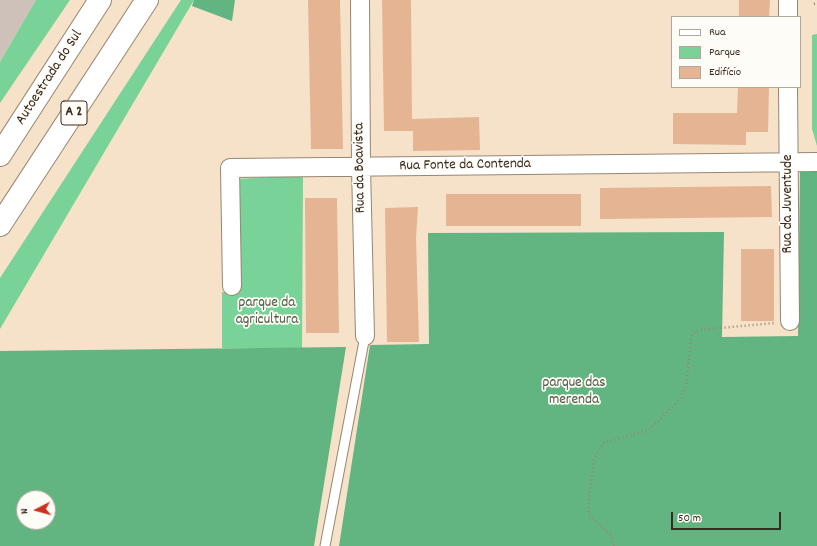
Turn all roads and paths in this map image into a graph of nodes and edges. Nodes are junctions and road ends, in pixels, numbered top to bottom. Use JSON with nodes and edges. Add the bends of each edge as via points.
{"nodes":[{"id":1,"x":100,"y":0,"type":"edge"},
{"id":2,"x":147,"y":0,"type":"edge"},
{"id":3,"x":360,"y":0,"type":"edge"},
{"id":4,"x":788,"y":0,"type":"edge"},
{"id":5,"x":788,"y":16,"type":"edge"},
{"id":6,"x":788,"y":88,"type":"edge"},
{"id":7,"x":0,"y":155,"type":"edge"},
{"id":8,"x":817,"y":162,"type":"edge"},
{"id":9,"x":789,"y":163,"type":"junction"},
{"id":10,"x":361,"y":167,"type":"junction"},
{"id":11,"x":0,"y":225,"type":"edge"},
{"id":12,"x":232,"y":286,"type":"dead end"},
{"id":13,"x":790,"y":322,"type":"joint"},
{"id":14,"x":365,"y":336,"type":"joint"},
{"id":15,"x":325,"y":546,"type":"edge"},
{"id":16,"x":614,"y":546,"type":"edge"}],
"edges":[{"from":1,"to":7,"type":"highway","name":"Autoestrada do Sul","number":"A 2"},
{"from":2,"to":11,"type":"highway","number":"A 2"},
{"from":3,"to":10,"type":"street","name":"Rua da Boavista"},
{"from":4,"to":5,"type":"street"},
{"from":6,"to":9,"type":"street","name":"Rua da Juventude"},
{"from":8,"to":9,"type":"street","name":"Rua Fonte da Contenda"},
{"from":9,"to":10,"type":"street","name":"Rua Fonte da Contenda"},
{"from":9,"to":13,"type":"street","name":"Rua da Juventude"},
{"from":10,"to":12,"type":"street","name":"Rua Fonte da Contenda","via":[[230,168]]},
{"from":10,"to":14,"type":"street","name":"Rua da Boavista"},
{"from":13,"to":16,"type":"path","via":[[700,330],[692,334],[686,386],[680,399],[649,430],[603,443],[594,460],[589,515],[611,535]]},
{"from":14,"to":15,"type":"lane"}]}
